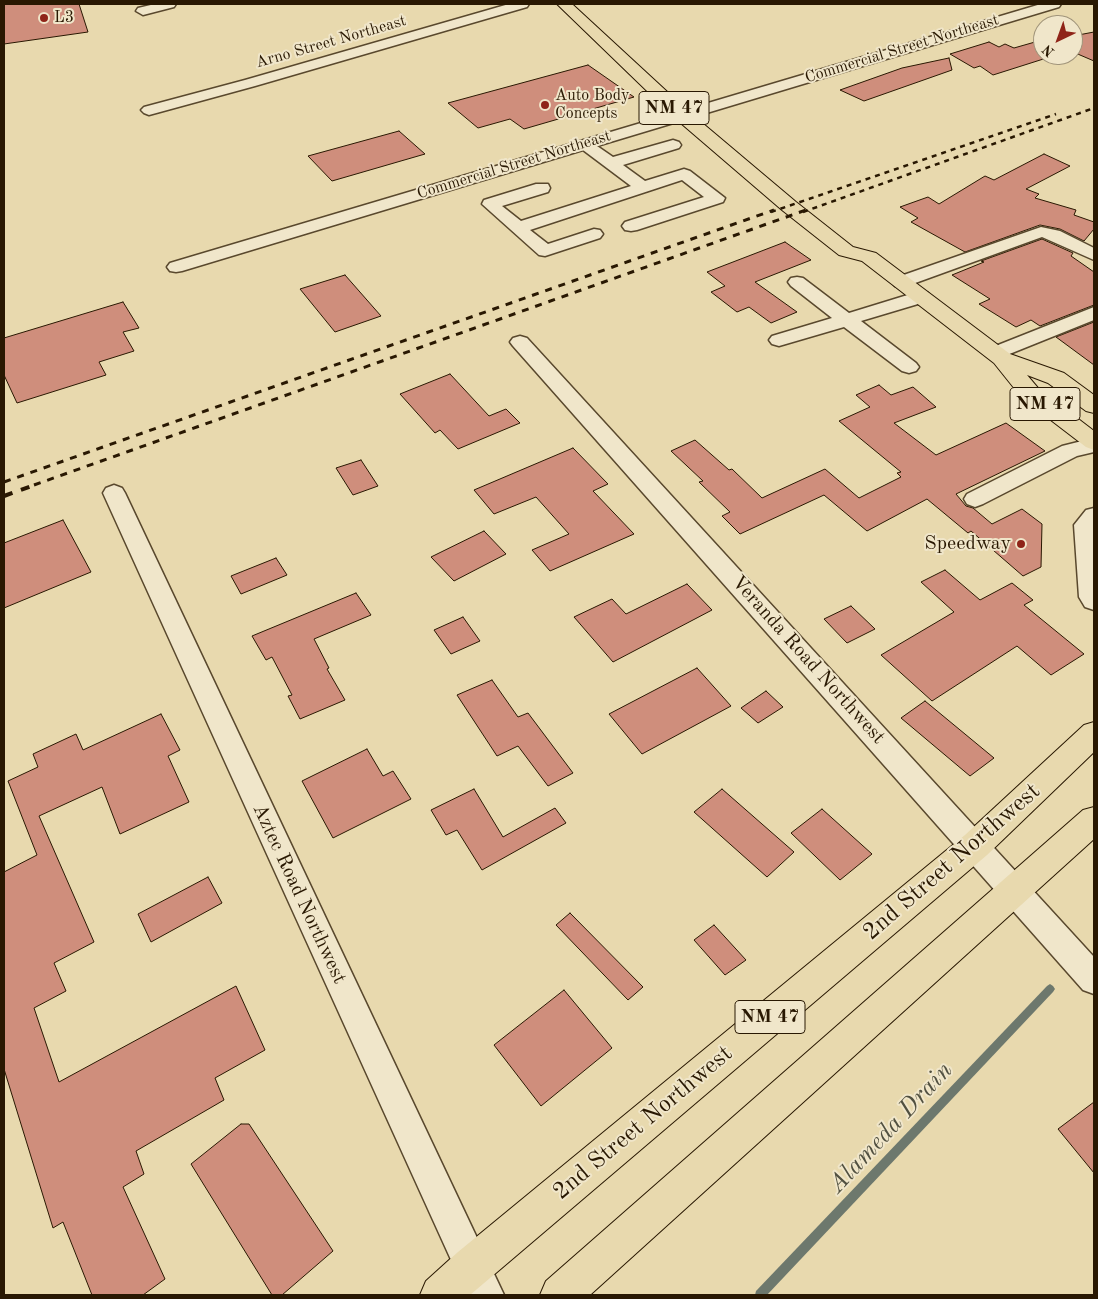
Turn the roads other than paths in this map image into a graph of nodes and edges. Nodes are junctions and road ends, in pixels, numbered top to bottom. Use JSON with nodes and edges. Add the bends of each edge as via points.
{"nodes":[{"id":1,"x":168,"y":4,"type":"edge"},
{"id":2,"x":518,"y":4,"type":"edge"},
{"id":3,"x":564,"y":4,"type":"edge"},
{"id":4,"x":585,"y":4,"type":"edge"},
{"id":5,"x":1054,"y":4,"type":"edge"},
{"id":6,"x":143,"y":10,"type":"dead end"},
{"id":7,"x":149,"y":110,"type":"dead end"},
{"id":8,"x":700,"y":110,"type":"junction"},
{"id":9,"x":682,"y":115,"type":"junction"},
{"id":10,"x":715,"y":122,"type":"dead end"},
{"id":11,"x":585,"y":144,"type":"junction"},
{"id":12,"x":673,"y":144,"type":"dead end"},
{"id":13,"x":611,"y":163,"type":"junction"},
{"id":14,"x":542,"y":188,"type":"dead end"},
{"id":15,"x":643,"y":188,"type":"junction"},
{"id":16,"x":808,"y":199,"type":"dead end"},
{"id":17,"x":632,"y":226,"type":"dead end"},
{"id":18,"x":518,"y":228,"type":"junction"},
{"id":19,"x":594,"y":234,"type":"dead end"},
{"id":20,"x":1094,"y":255,"type":"edge"},
{"id":21,"x":869,"y":257,"type":"junction"},
{"id":22,"x":176,"y":267,"type":"dead end"},
{"id":23,"x":797,"y":282,"type":"dead end"},
{"id":24,"x":901,"y":282,"type":"junction"},
{"id":25,"x":921,"y":296,"type":"junction"},
{"id":26,"x":1094,"y":313,"type":"edge"},
{"id":27,"x":846,"y":319,"type":"junction"},
{"id":28,"x":779,"y":340,"type":"dead end"},
{"id":29,"x":520,"y":342,"type":"dead end"},
{"id":30,"x":999,"y":356,"type":"junction"},
{"id":31,"x":909,"y":367,"type":"dead end"},
{"id":32,"x":1094,"y":406,"type":"edge"},
{"id":33,"x":1094,"y":443,"type":"edge"},
{"id":34,"x":114,"y":493,"type":"dead end"},
{"id":35,"x":975,"y":499,"type":"dead end"},
{"id":36,"x":1094,"y":516,"type":"edge"},
{"id":37,"x":1094,"y":601,"type":"edge"},
{"id":38,"x":1094,"y":734,"type":"edge"},
{"id":39,"x":1094,"y":820,"type":"edge"},
{"id":40,"x":976,"y":845,"type":"junction"},
{"id":41,"x":1015,"y":891,"type":"junction"},
{"id":42,"x":1094,"y":979,"type":"edge"},
{"id":43,"x":479,"y":1281,"type":"edge"},
{"id":44,"x":440,"y":1295,"type":"edge"},
{"id":45,"x":560,"y":1295,"type":"edge"}],
"edges":[{"from":1,"to":6,"type":"street"},
{"from":2,"to":7,"type":"street","name":"Arno Street Northeast","via":[[260,81]]},
{"from":3,"to":9,"type":"main road","number":"NM 47"},
{"from":4,"to":8,"type":"main road","number":"NM 47"},
{"from":5,"to":8,"type":"street","name":"Commercial Street Northeast"},
{"from":8,"to":9,"type":"street","name":"Commercial Street Northeast"},
{"from":8,"to":10,"type":"main road","number":"NM 47"},
{"from":9,"to":11,"type":"street","name":"Commercial Street Northeast"},
{"from":9,"to":21,"type":"main road","number":"NM 47","via":[[846,251]]},
{"from":11,"to":13,"type":"street"},
{"from":11,"to":22,"type":"street","name":"Commercial Street Northeast"},
{"from":12,"to":13,"type":"street"},
{"from":13,"to":15,"type":"street"},
{"from":14,"to":18,"type":"street","via":[[490,204]]},
{"from":15,"to":17,"type":"street","via":[[684,174],[717,198]]},
{"from":15,"to":18,"type":"street"},
{"from":16,"to":21,"type":"main road","number":"NM 47","via":[[866,244]]},
{"from":18,"to":19,"type":"street","via":[[545,251]]},
{"from":20,"to":24,"type":"street","via":[[1042,232]]},
{"from":21,"to":24,"type":"main road","number":"NM 47"},
{"from":23,"to":27,"type":"street"},
{"from":24,"to":25,"type":"main road","number":"NM 47"},
{"from":25,"to":27,"type":"street"},
{"from":25,"to":30,"type":"main road","number":"NM 47"},
{"from":26,"to":30,"type":"street"},
{"from":27,"to":28,"type":"street"},
{"from":27,"to":31,"type":"street"},
{"from":29,"to":40,"type":"street","name":"Veranda Road Northwest"},
{"from":30,"to":32,"type":"main road","number":"NM 47","via":[[1056,378]]},
{"from":30,"to":33,"type":"main road","number":"NM 47","via":[[1030,393]]},
{"from":33,"to":35,"type":"street","via":[[1070,451]]},
{"from":34,"to":43,"type":"street","name":"Aztec Road Northwest"},
{"from":36,"to":37,"type":"street","via":[[1085,525],[1091,597]]},
{"from":38,"to":40,"type":"main road","name":"2nd Street Northwest","number":"NM 47"},
{"from":39,"to":41,"type":"main road"},
{"from":40,"to":41,"type":"street","name":"Veranda Road Northwest"},
{"from":40,"to":43,"type":"main road","name":"2nd Street Northwest","number":"NM 47"},
{"from":41,"to":42,"type":"street","name":"Veranda Road Northwest"},
{"from":41,"to":45,"type":"main road"},
{"from":43,"to":44,"type":"main road","name":"2nd Street Northwest","number":"NM 47"}]}
